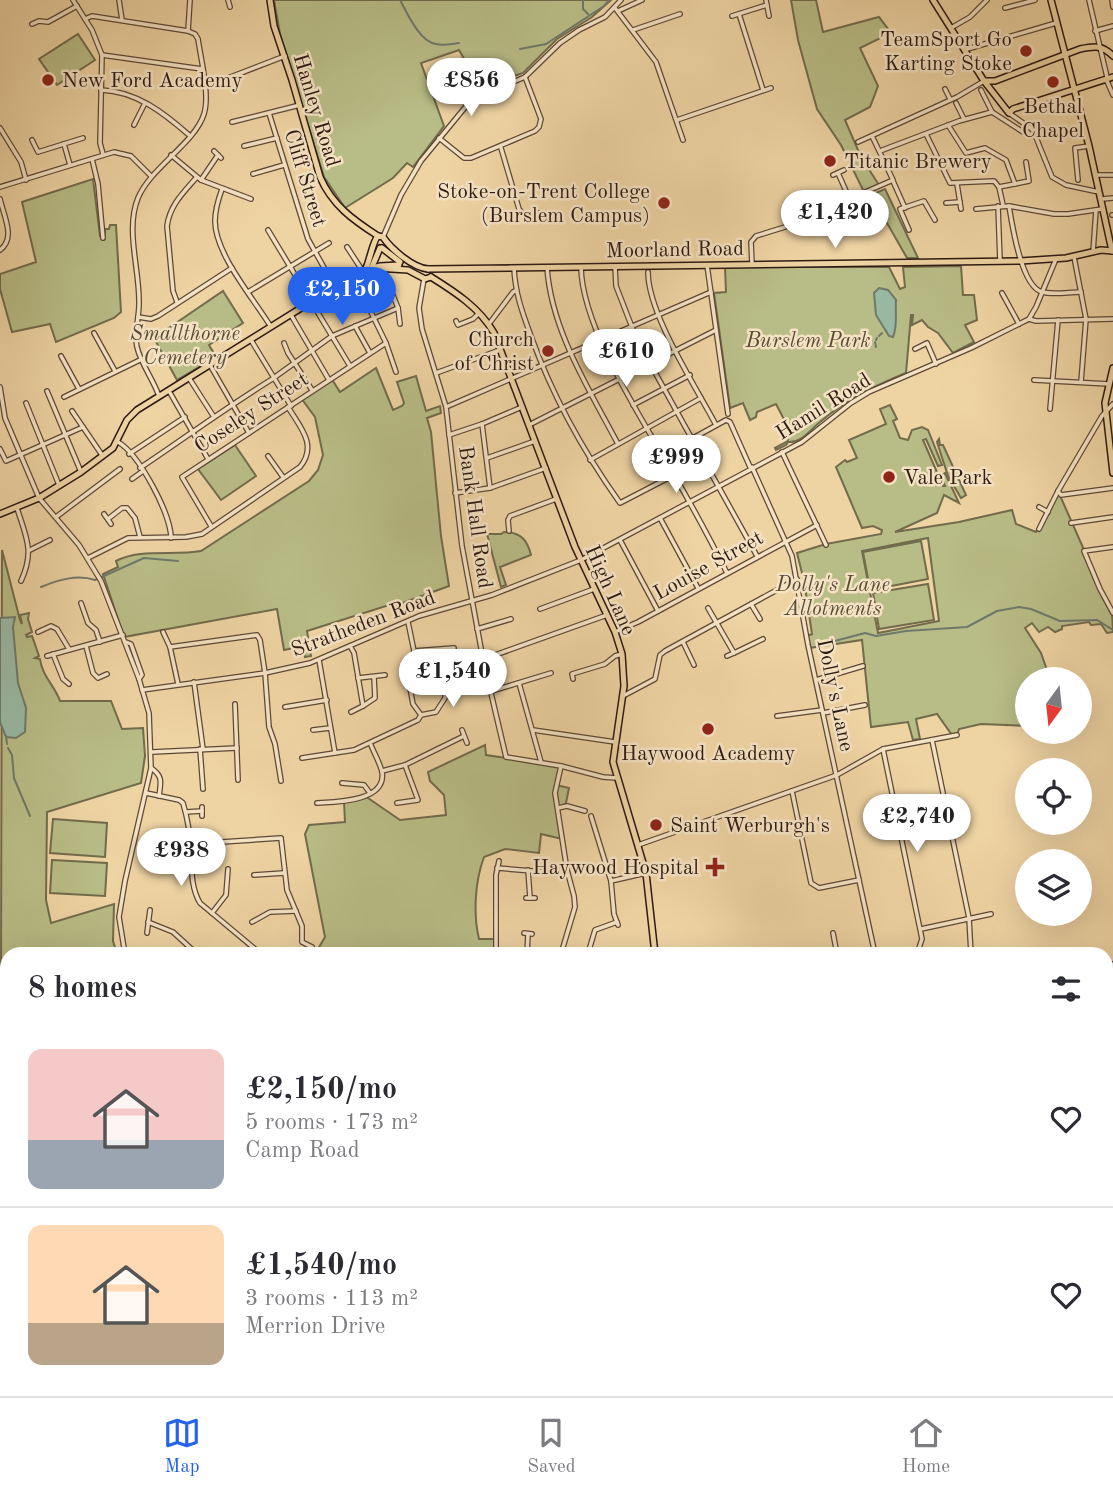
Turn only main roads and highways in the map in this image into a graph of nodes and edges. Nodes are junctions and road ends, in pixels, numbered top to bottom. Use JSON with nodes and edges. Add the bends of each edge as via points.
{"nodes":[{"id":1,"x":270,"y":0,"type":"edge"},
{"id":2,"x":933,"y":0,"type":"edge"},
{"id":3,"x":1051,"y":0,"type":"edge"},
{"id":4,"x":1065,"y":54,"type":"junction"},
{"id":5,"x":1113,"y":56,"type":"edge"},
{"id":6,"x":1107,"y":78,"type":"edge"},
{"id":7,"x":984,"y":81,"type":"junction"},
{"id":8,"x":995,"y":81,"type":"junction"},
{"id":9,"x":1073,"y":88,"type":"junction"},
{"id":10,"x":989,"y":89,"type":"junction"},
{"id":11,"x":380,"y":242,"type":"junction"},
{"id":12,"x":1113,"y":252,"type":"edge"},
{"id":13,"x":411,"y":263,"type":"junction"},
{"id":14,"x":401,"y":264,"type":"junction"},
{"id":15,"x":367,"y":269,"type":"junction"},
{"id":16,"x":447,"y":269,"type":"junction"},
{"id":17,"x":408,"y":270,"type":"junction"},
{"id":18,"x":427,"y":274,"type":"junction"},
{"id":19,"x":442,"y":284,"type":"junction"},
{"id":20,"x":1113,"y":368,"type":"edge"},
{"id":21,"x":1112,"y":463,"type":"edge"},
{"id":22,"x":1113,"y":474,"type":"edge"},
{"id":23,"x":0,"y":514,"type":"edge"},
{"id":24,"x":654,"y":947,"type":"edge"}],
"edges":[{"from":1,"to":11,"type":"main road","name":"Hanley Road","via":[[326,191],[342,211]]},
{"from":2,"to":7,"type":"main road"},
{"from":3,"to":4,"type":"main road"},
{"from":4,"to":5,"type":"main road","via":[[1100,46]]},
{"from":4,"to":8,"type":"main road"},
{"from":4,"to":9,"type":"main road"},
{"from":6,"to":9,"type":"main road"},
{"from":7,"to":8,"type":"main road"},
{"from":7,"to":10,"type":"main road"},
{"from":8,"to":10,"type":"main road"},
{"from":9,"to":10,"type":"main road","via":[[1009,113]]},
{"from":9,"to":12,"type":"main road"},
{"from":11,"to":14,"type":"main road","name":"Hanley Road"},
{"from":11,"to":15,"type":"main road"},
{"from":12,"to":16,"type":"main road","name":"Moorland Road","via":[[1020,261]]},
{"from":13,"to":14,"type":"main road","name":"Hanley Road"},
{"from":13,"to":17,"type":"main road"},
{"from":13,"to":18,"type":"main road","name":"Hanley Road"},
{"from":14,"to":15,"type":"main road"},
{"from":14,"to":15,"type":"main road"},
{"from":14,"to":17,"type":"main road"},
{"from":15,"to":23,"type":"main road","via":[[131,415],[118,442],[81,472],[39,498]]},
{"from":16,"to":18,"type":"main road","name":"Moorland Road"},
{"from":16,"to":19,"type":"main road"},
{"from":17,"to":18,"type":"main road"},
{"from":18,"to":19,"type":"main road","name":"High Lane"},
{"from":19,"to":24,"type":"main road","name":"High Lane","via":[[489,324],[581,560],[615,632],[622,654],[623,696],[613,762],[646,873]]},
{"from":20,"to":21,"type":"main road","via":[[1105,411]]},
{"from":21,"to":22,"type":"main road"}]}
